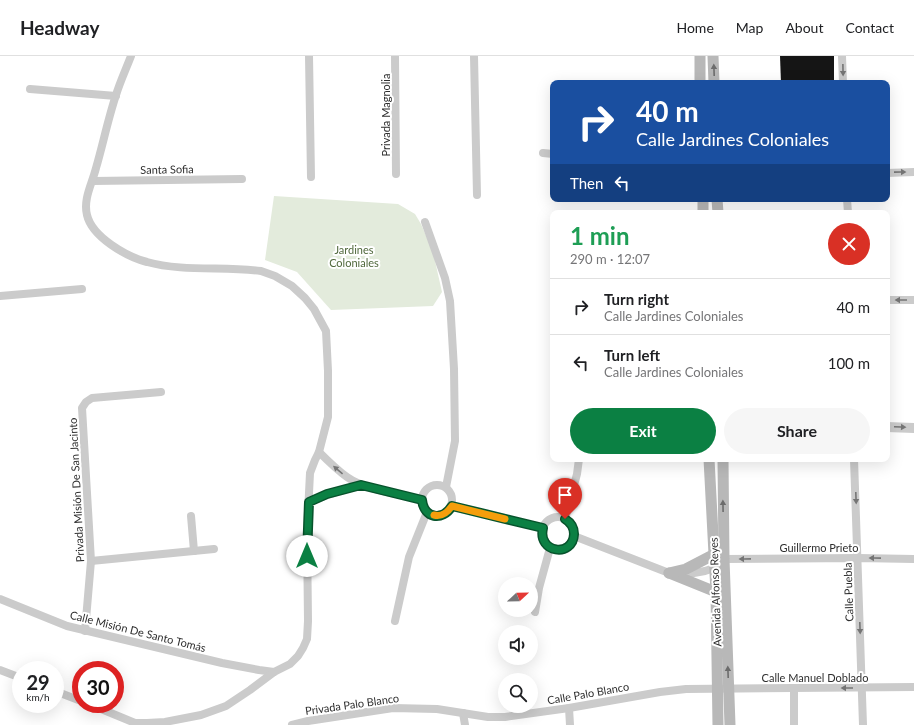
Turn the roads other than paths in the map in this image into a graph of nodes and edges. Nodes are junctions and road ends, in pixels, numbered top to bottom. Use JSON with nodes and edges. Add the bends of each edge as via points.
{"nodes":[{"id":1,"x":131,"y":56,"type":"edge"},
{"id":2,"x":309,"y":56,"type":"edge"},
{"id":3,"x":396,"y":56,"type":"edge"},
{"id":4,"x":474,"y":56,"type":"edge"},
{"id":5,"x":700,"y":56,"type":"edge"},
{"id":6,"x":714,"y":56,"type":"edge"},
{"id":7,"x":842,"y":56,"type":"edge"},
{"id":8,"x":700,"y":80,"type":"edge"},
{"id":9,"x":714,"y":80,"type":"edge"},
{"id":10,"x":843,"y":80,"type":"edge"},
{"id":11,"x":30,"y":90,"type":"dead end"},
{"id":12,"x":116,"y":96,"type":"junction"},
{"id":13,"x":543,"y":153,"type":"dead end"},
{"id":14,"x":550,"y":154,"type":"edge"},
{"id":15,"x":914,"y":172,"type":"edge"},
{"id":16,"x":890,"y":173,"type":"edge"},
{"id":17,"x":396,"y":174,"type":"dead end"},
{"id":18,"x":311,"y":177,"type":"dead end"},
{"id":19,"x":242,"y":179,"type":"dead end"},
{"id":20,"x":93,"y":181,"type":"junction"},
{"id":21,"x":476,"y":194,"type":"dead end"},
{"id":22,"x":425,"y":222,"type":"dead end"},
{"id":23,"x":82,"y":289,"type":"dead end"},
{"id":24,"x":0,"y":296,"type":"edge"},
{"id":25,"x":890,"y":300,"type":"edge"},
{"id":26,"x":914,"y":300,"type":"edge"},
{"id":27,"x":161,"y":392,"type":"dead end"},
{"id":28,"x":890,"y":427,"type":"edge"},
{"id":29,"x":914,"y":428,"type":"edge"},
{"id":30,"x":319,"y":452,"type":"junction"},
{"id":31,"x":579,"y":462,"type":"edge"},
{"id":32,"x":709,"y":462,"type":"edge"},
{"id":33,"x":723,"y":462,"type":"edge"},
{"id":34,"x":854,"y":462,"type":"edge"},
{"id":35,"x":361,"y":485,"type":"junction"},
{"id":36,"x":446,"y":487,"type":"junction"},
{"id":37,"x":422,"y":500,"type":"junction"},
{"id":38,"x":309,"y":502,"type":"junction"},
{"id":39,"x":452,"y":506,"type":"junction"},
{"id":40,"x":427,"y":512,"type":"junction"},
{"id":41,"x":191,"y":516,"type":"dead end"},
{"id":42,"x":565,"y":519,"type":"junction"},
{"id":43,"x":543,"y":528,"type":"junction"},
{"id":44,"x":574,"y":536,"type":"junction"},
{"id":45,"x":550,"y":548,"type":"junction"},
{"id":46,"x":214,"y":549,"type":"dead end"},
{"id":47,"x":194,"y":551,"type":"junction"},
{"id":48,"x":719,"y":557,"type":"junction"},
{"id":49,"x":858,"y":558,"type":"junction"},
{"id":50,"x":914,"y":559,"type":"edge"},
{"id":51,"x":91,"y":561,"type":"junction"},
{"id":52,"x":714,"y":568,"type":"junction"},
{"id":53,"x":669,"y":572,"type":"junction"},
{"id":54,"x":716,"y":592,"type":"junction"},
{"id":55,"x":538,"y":594,"type":"edge"},
{"id":56,"x":0,"y":599,"type":"edge"},
{"id":57,"x":395,"y":621,"type":"dead end"},
{"id":58,"x":85,"y":631,"type":"junction"},
{"id":59,"x":0,"y":670,"type":"edge"},
{"id":60,"x":274,"y":672,"type":"junction"},
{"id":61,"x":12,"y":675,"type":"edge"},
{"id":62,"x":914,"y":687,"type":"edge"},
{"id":63,"x":717,"y":688,"type":"junction"},
{"id":64,"x":794,"y":688,"type":"junction"},
{"id":65,"x":862,"y":688,"type":"junction"},
{"id":66,"x":729,"y":689,"type":"junction"},
{"id":67,"x":569,"y":708,"type":"junction"},
{"id":68,"x":111,"y":713,"type":"edge"},
{"id":69,"x":464,"y":713,"type":"junction"},
{"id":70,"x":292,"y":725,"type":"edge"},
{"id":71,"x":464,"y":725,"type":"edge"},
{"id":72,"x":570,"y":725,"type":"edge"},
{"id":73,"x":718,"y":725,"type":"edge"},
{"id":74,"x":730,"y":725,"type":"edge"},
{"id":75,"x":794,"y":725,"type":"edge"},
{"id":76,"x":863,"y":725,"type":"edge"}],
"edges":[{"from":1,"to":12,"type":"street"},
{"from":2,"to":18,"type":"street"},
{"from":3,"to":17,"type":"street","name":"Privada Magnolia"},
{"from":4,"to":21,"type":"street"},
{"from":5,"to":8,"type":"main road"},
{"from":9,"to":6,"type":"main road","one_way":true},
{"from":7,"to":10,"type":"street","one_way":true},
{"from":11,"to":12,"type":"street"},
{"from":12,"to":20,"type":"street"},
{"from":13,"to":14,"type":"street"},
{"from":16,"to":15,"type":"street","one_way":true},
{"from":19,"to":20,"type":"street","name":"Santa Sofia"},
{"from":20,"to":30,"type":"street","via":[[86,201],[92,226],[106,241],[126,254],[147,262],[172,266],[262,272],[292,286],[305,298],[326,331],[328,417]]},
{"from":22,"to":36,"type":"street","via":[[445,278],[450,301],[454,369],[454,441]]},
{"from":23,"to":24,"type":"street"},
{"from":26,"to":25,"type":"street","one_way":true},
{"from":27,"to":51,"type":"street","name":"Privada Misión De San Jacinto","via":[[92,398],[82,408]]},
{"from":28,"to":29,"type":"street","one_way":true},
{"from":35,"to":30,"type":"street","one_way":true,"via":[[340,472]]},
{"from":30,"to":38,"type":"street","via":[[310,473]]},
{"from":31,"to":42,"type":"street"},
{"from":32,"to":48,"type":"main road","name":"Avenida Alfonso Reyes"},
{"from":48,"to":33,"type":"main road","name":"Avenida Alfonso Reyes","one_way":true},
{"from":34,"to":49,"type":"street","name":"Calle Puebla","one_way":true},
{"from":35,"to":37,"type":"street"},
{"from":35,"to":38,"type":"street","via":[[327,494]]},
{"from":36,"to":37,"type":"street","via":[[433,485],[427,488]]},
{"from":36,"to":39,"type":"street","via":[[452,496]]},
{"from":37,"to":40,"type":"street"},
{"from":38,"to":60,"type":"street","via":[[306,639],[304,648],[298,656],[290,664]]},
{"from":39,"to":40,"type":"street","via":[[441,515]]},
{"from":39,"to":43,"type":"street"},
{"from":40,"to":57,"type":"street","via":[[410,557]]},
{"from":41,"to":47,"type":"street"},
{"from":42,"to":43,"type":"street","via":[[552,518]]},
{"from":42,"to":44,"type":"street","via":[[572,526]]},
{"from":43,"to":45,"type":"street","via":[[542,537]]},
{"from":44,"to":45,"type":"street","via":[[572,542],[563,549]]},
{"from":44,"to":53,"type":"street"},
{"from":45,"to":55,"type":"street"},
{"from":46,"to":47,"type":"street"},
{"from":47,"to":51,"type":"street"},
{"from":49,"to":48,"type":"street","name":"Guillermo Prieto","one_way":true},
{"from":48,"to":52,"type":"main road","name":"Avenida Alfonso Reyes"},
{"from":48,"to":53,"type":"main road"},
{"from":66,"to":48,"type":"main road","name":"Avenida Alfonso Reyes","one_way":true},
{"from":50,"to":49,"type":"street","name":"Guillermo Prieto","one_way":true},
{"from":49,"to":65,"type":"street","name":"Calle Puebla","one_way":true},
{"from":51,"to":58,"type":"street","name":"Privada Misión De San Jacinto"},
{"from":52,"to":53,"type":"street","via":[[688,574]]},
{"from":52,"to":54,"type":"main road","name":"Avenida Alfonso Reyes"},
{"from":53,"to":54,"type":"main road"},
{"from":54,"to":63,"type":"main road","name":"Avenida Alfonso Reyes"},
{"from":56,"to":58,"type":"street","name":"Calle Misión De Santo Tomás"},
{"from":58,"to":60,"type":"street","name":"Calle Misión De Santo Tomás","via":[[222,663]]},
{"from":59,"to":61,"type":"street"},
{"from":60,"to":68,"type":"street","via":[[226,706],[201,715],[165,722],[135,723]]},
{"from":62,"to":65,"type":"street","name":"Calle Manuel Doblado"},
{"from":63,"to":66,"type":"street","name":"Calle Manuel Doblado"},
{"from":63,"to":67,"type":"street","name":"Calle Palo Blanco","via":[[660,692]]},
{"from":63,"to":73,"type":"main road","name":"Avenida Alfonso Reyes"},
{"from":65,"to":64,"type":"street","name":"Calle Manuel Doblado","one_way":true},
{"from":64,"to":66,"type":"street","name":"Calle Manuel Doblado"},
{"from":64,"to":75,"type":"street"},
{"from":65,"to":76,"type":"street","name":"Calle Puebla"},
{"from":66,"to":74,"type":"main road","name":"Avenida Alfonso Reyes"},
{"from":67,"to":69,"type":"street","name":"Calle Palo Blanco","via":[[505,717]]},
{"from":67,"to":72,"type":"street"},
{"from":69,"to":70,"type":"street","name":"Privada Palo Blanco","via":[[437,709],[393,708]]},
{"from":69,"to":71,"type":"street"}]}
